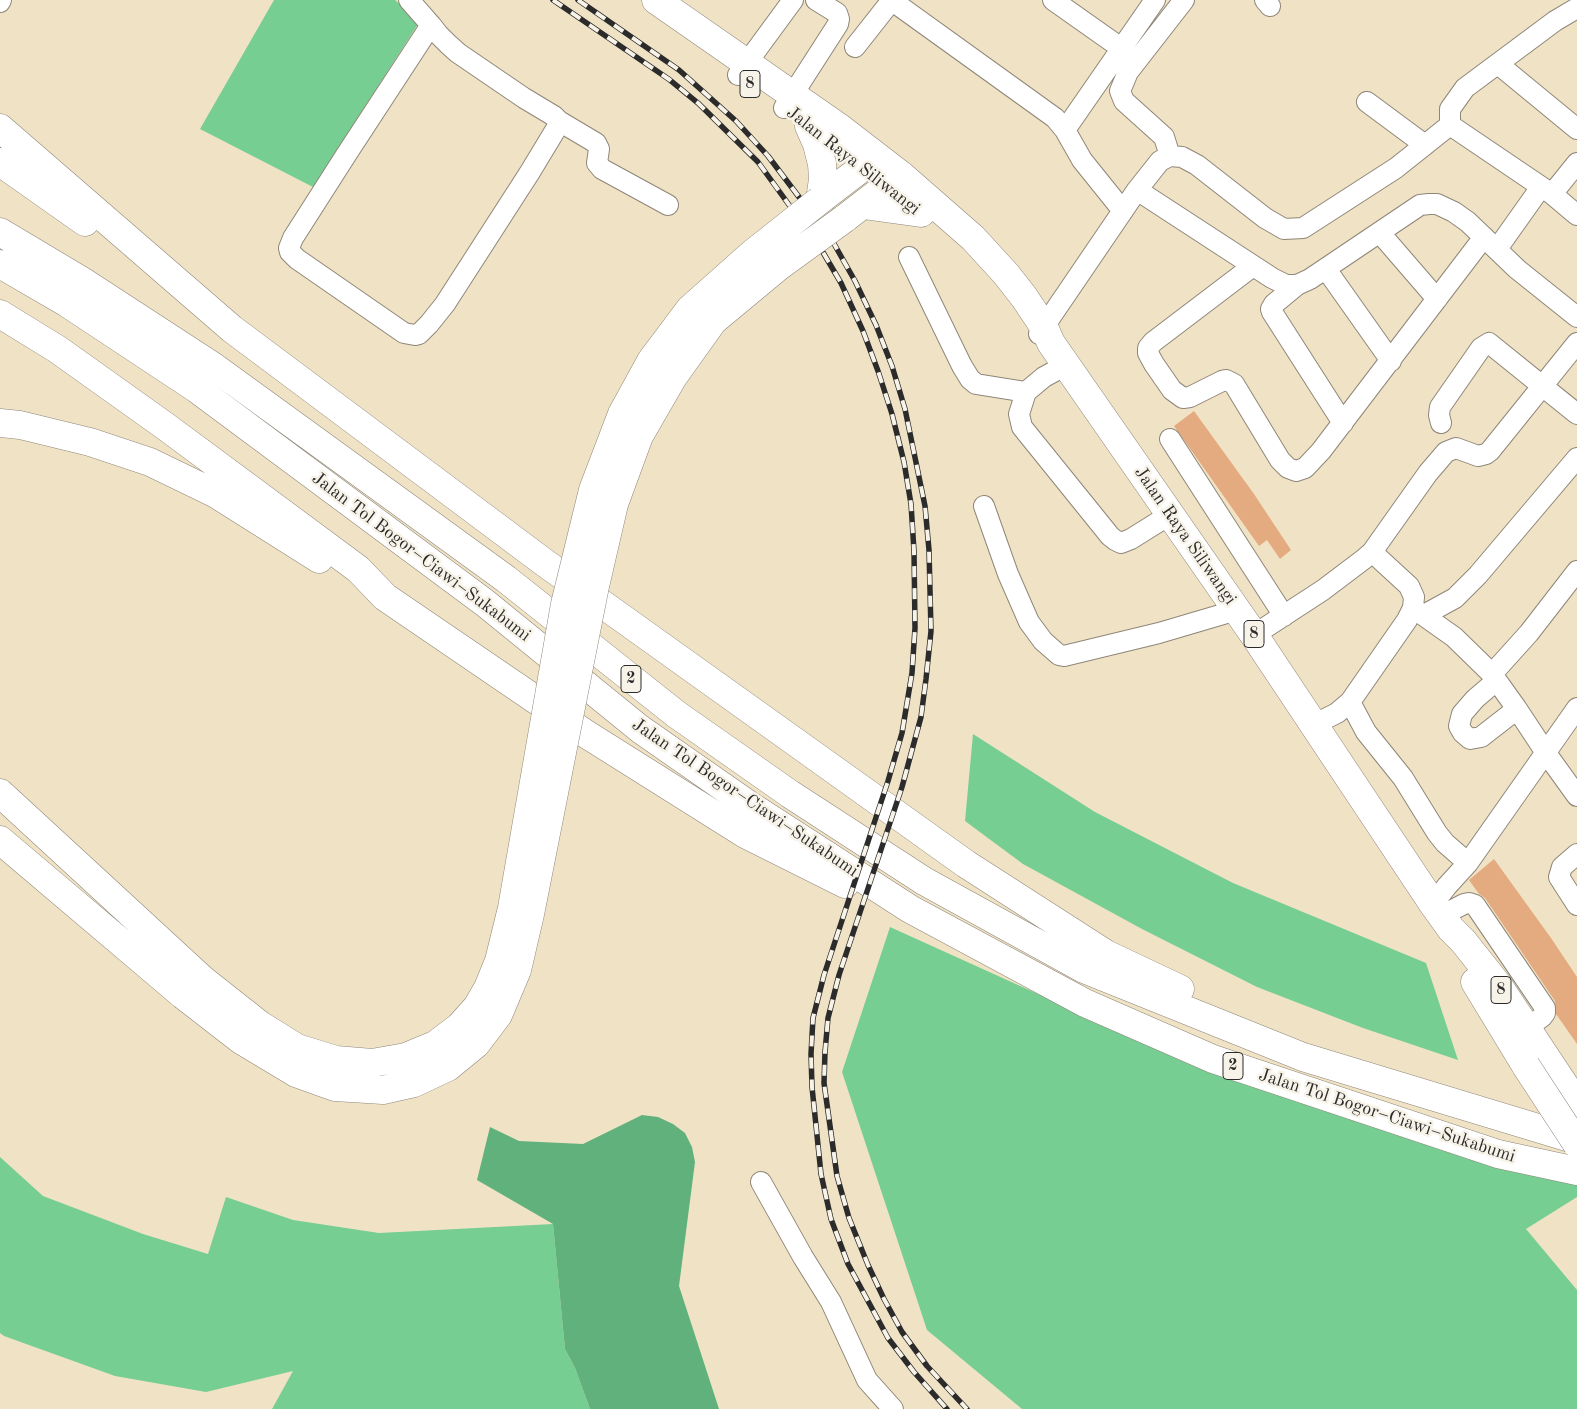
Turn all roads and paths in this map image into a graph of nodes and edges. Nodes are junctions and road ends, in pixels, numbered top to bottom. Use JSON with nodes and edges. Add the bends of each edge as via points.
{"nodes":[{"id":1,"x":409,"y":0,"type":"edge"},
{"id":2,"x":636,"y":0,"type":"edge"},
{"id":3,"x":656,"y":0,"type":"edge"},
{"id":4,"x":793,"y":0,"type":"edge"},
{"id":5,"x":816,"y":0,"type":"edge"},
{"id":6,"x":892,"y":0,"type":"edge"},
{"id":7,"x":1054,"y":0,"type":"edge"},
{"id":8,"x":1155,"y":0,"type":"edge"},
{"id":9,"x":1184,"y":0,"type":"edge"},
{"id":10,"x":1577,"y":8,"type":"edge"},
{"id":11,"x":431,"y":25,"type":"junction"},
{"id":12,"x":855,"y":47,"type":"dead end"},
{"id":13,"x":1121,"y":48,"type":"junction"},
{"id":14,"x":1498,"y":64,"type":"junction"},
{"id":15,"x":742,"y":69,"type":"junction"},
{"id":16,"x":789,"y":101,"type":"junction"},
{"id":17,"x":1367,"y":102,"type":"dead end"},
{"id":18,"x":559,"y":121,"type":"junction"},
{"id":19,"x":1450,"y":125,"type":"junction"},
{"id":20,"x":809,"y":126,"type":"junction"},
{"id":21,"x":0,"y":128,"type":"edge"},
{"id":22,"x":1577,"y":129,"type":"edge"},
{"id":23,"x":1065,"y":130,"type":"junction"},
{"id":24,"x":1424,"y":146,"type":"junction"},
{"id":25,"x":1170,"y":156,"type":"junction"},
{"id":26,"x":869,"y":161,"type":"junction"},
{"id":27,"x":0,"y":162,"type":"edge"},
{"id":28,"x":1577,"y":163,"type":"edge"},
{"id":29,"x":894,"y":180,"type":"junction"},
{"id":30,"x":1137,"y":190,"type":"junction"},
{"id":31,"x":1546,"y":191,"type":"junction"},
{"id":32,"x":820,"y":200,"type":"junction"},
{"id":33,"x":668,"y":205,"type":"dead end"},
{"id":34,"x":1123,"y":211,"type":"junction"},
{"id":35,"x":854,"y":212,"type":"junction"},
{"id":36,"x":921,"y":213,"type":"junction"},
{"id":37,"x":1577,"y":215,"type":"edge"},
{"id":38,"x":0,"y":232,"type":"edge"},
{"id":39,"x":1380,"y":233,"type":"junction"},
{"id":40,"x":1491,"y":243,"type":"junction"},
{"id":41,"x":145,"y":255,"type":"junction"},
{"id":42,"x":909,"y":256,"type":"dead end"},
{"id":43,"x":0,"y":264,"type":"edge"},
{"id":44,"x":1253,"y":266,"type":"junction"},
{"id":45,"x":1326,"y":268,"type":"junction"},
{"id":46,"x":1297,"y":285,"type":"junction"},
{"id":47,"x":1437,"y":299,"type":"junction"},
{"id":48,"x":0,"y":314,"type":"edge"},
{"id":49,"x":1577,"y":317,"type":"edge"},
{"id":50,"x":1050,"y":342,"type":"junction"},
{"id":51,"x":1577,"y":343,"type":"edge"},
{"id":52,"x":1390,"y":360,"type":"junction"},
{"id":53,"x":1542,"y":386,"type":"junction"},
{"id":54,"x":1026,"y":392,"type":"junction"},
{"id":55,"x":1577,"y":414,"type":"edge"},
{"id":56,"x":0,"y":423,"type":"edge"},
{"id":57,"x":1343,"y":423,"type":"junction"},
{"id":58,"x":1442,"y":423,"type":"dead end"},
{"id":59,"x":1170,"y":439,"type":"dead end"},
{"id":60,"x":1577,"y":458,"type":"edge"},
{"id":61,"x":984,"y":506,"type":"dead end"},
{"id":62,"x":1170,"y":514,"type":"junction"},
{"id":63,"x":1372,"y":552,"type":"junction"},
{"id":64,"x":1577,"y":571,"type":"edge"},
{"id":65,"x":385,"y":597,"type":"junction"},
{"id":66,"x":1237,"y":610,"type":"junction"},
{"id":67,"x":1418,"y":611,"type":"junction"},
{"id":68,"x":1284,"y":616,"type":"junction"},
{"id":69,"x":1254,"y":635,"type":"junction"},
{"id":70,"x":1494,"y":678,"type":"junction"},
{"id":71,"x":1350,"y":702,"type":"junction"},
{"id":72,"x":1517,"y":709,"type":"junction"},
{"id":73,"x":1574,"y":719,"type":"edge"},
{"id":74,"x":1313,"y":725,"type":"junction"},
{"id":75,"x":1546,"y":753,"type":"junction"},
{"id":76,"x":0,"y":793,"type":"edge"},
{"id":77,"x":1577,"y":796,"type":"edge"},
{"id":78,"x":0,"y":840,"type":"edge"},
{"id":79,"x":1577,"y":854,"type":"edge"},
{"id":80,"x":1468,"y":863,"type":"junction"},
{"id":81,"x":1577,"y":906,"type":"edge"},
{"id":82,"x":910,"y":908,"type":"junction"},
{"id":83,"x":1442,"y":916,"type":"junction"},
{"id":84,"x":193,"y":988,"type":"junction"},
{"id":85,"x":1303,"y":1057,"type":"junction"},
{"id":86,"x":1535,"y":1061,"type":"junction"},
{"id":87,"x":1577,"y":1104,"type":"edge"},
{"id":88,"x":1577,"y":1140,"type":"edge"},
{"id":89,"x":1577,"y":1144,"type":"edge"},
{"id":90,"x":1577,"y":1172,"type":"edge"},
{"id":91,"x":761,"y":1182,"type":"dead end"},
{"id":92,"x":892,"y":1409,"type":"edge"}],
"edges":[{"from":1,"to":11,"type":"street"},
{"from":2,"to":15,"type":"highway","name":"Jalan Raya Siliwangi","number":"8","via":[[666,24]]},
{"from":3,"to":15,"type":"highway","name":"Jalan Raya Siliwangi","number":"8"},
{"from":4,"to":15,"type":"street"},
{"from":5,"to":16,"type":"street","via":[[840,18]]},
{"from":6,"to":12,"type":"street"},
{"from":6,"to":23,"type":"street","via":[[1056,118]]},
{"from":7,"to":13,"type":"street"},
{"from":8,"to":13,"type":"street"},
{"from":9,"to":25,"type":"street","via":[[1128,72],[1120,91],[1124,101],[1164,137]]},
{"from":10,"to":14,"type":"street"},
{"from":11,"to":18,"type":"street","via":[[468,61]]},
{"from":11,"to":18,"type":"street","via":[[293,238],[289,248],[297,259],[404,333],[419,334],[445,304]]},
{"from":13,"to":23,"type":"street"},
{"from":14,"to":19,"type":"street","via":[[1459,96],[1450,109]]},
{"from":14,"to":22,"type":"street"},
{"from":15,"to":16,"type":"highway","name":"Jalan Raya Siliwangi","number":"8"},
{"from":16,"to":20,"type":"highway","name":"Jalan Raya Siliwangi","number":"8"},
{"from":16,"to":26,"type":"highway","name":"Jalan Raya Siliwangi","number":"8"},
{"from":17,"to":24,"type":"street"},
{"from":18,"to":33,"type":"street","via":[[596,143],[597,163],[602,169]]},
{"from":19,"to":24,"type":"street"},
{"from":19,"to":31,"type":"street"},
{"from":20,"to":26,"type":"highway","name":"Jalan Raya Siliwangi","number":"8"},
{"from":20,"to":32,"type":"highway","via":[[822,164],[824,180]]},
{"from":21,"to":41,"type":"highway"},
{"from":23,"to":34,"type":"street","via":[[1082,160]]},
{"from":24,"to":25,"type":"street","via":[[1303,228],[1284,229],[1197,165],[1182,157]]},
{"from":25,"to":30,"type":"street","via":[[1160,161]]},
{"from":26,"to":29,"type":"highway","name":"Jalan Raya Siliwangi","number":"8"},
{"from":26,"to":32,"type":"highway"},
{"from":27,"to":41,"type":"highway","via":[[88,224]]},
{"from":28,"to":31,"type":"street"},
{"from":29,"to":35,"type":"highway"},
{"from":29,"to":36,"type":"highway","name":"Jalan Raya Siliwangi","number":"8"},
{"from":29,"to":50,"type":"highway","name":"Jalan Raya Siliwangi","number":"8","via":[[953,220],[991,257],[1024,297]]},
{"from":30,"to":34,"type":"street"},
{"from":30,"to":44,"type":"street"},
{"from":31,"to":37,"type":"street"},
{"from":31,"to":40,"type":"street"},
{"from":32,"to":84,"type":"highway","bridge":true,"via":[[690,309],[652,361],[622,414],[592,490],[565,604],[510,917],[499,961],[477,1007],[459,1027],[435,1045],[406,1057],[372,1063],[336,1060],[297,1048]]},
{"from":34,"to":50,"type":"street"},
{"from":35,"to":36,"type":"highway"},
{"from":35,"to":84,"type":"highway","bridge":true,"via":[[778,267],[713,321],[673,377],[639,436],[611,513],[516,970],[498,1014],[476,1044],[448,1067],[414,1083],[383,1090],[335,1087],[296,1073],[241,1040]]},
{"from":36,"to":50,"type":"highway","name":"Jalan Raya Siliwangi","number":"8"},
{"from":38,"to":85,"type":"highway","name":"Jalan Tol Bogor–Ciawi–Sukabumi","number":"2","via":[[214,367],[506,579],[676,714],[790,794],[924,881],[1084,969]]},
{"from":39,"to":40,"type":"street","via":[[1420,205],[1428,204],[1446,207]]},
{"from":39,"to":45,"type":"street"},
{"from":39,"to":47,"type":"street"},
{"from":40,"to":47,"type":"street"},
{"from":40,"to":49,"type":"street","via":[[1534,284]]},
{"from":41,"to":85,"type":"highway","via":[[232,329],[545,564],[966,864],[1106,954],[1286,1036]]},
{"from":42,"to":54,"type":"street","via":[[970,379],[976,384]]},
{"from":43,"to":82,"type":"highway","name":"Jalan Tol Bogor–Ciawi–Sukabumi","number":"2","via":[[67,303],[197,390],[485,603],[640,729],[749,805]]},
{"from":44,"to":46,"type":"street","via":[[1283,284]]},
{"from":44,"to":57,"type":"street","via":[[1153,342],[1148,352],[1154,364],[1172,390],[1183,398],[1217,382],[1226,380],[1234,384],[1280,460],[1292,470],[1310,465]]},
{"from":45,"to":46,"type":"street"},
{"from":45,"to":52,"type":"street"},
{"from":46,"to":57,"type":"street","via":[[1272,306],[1272,312]]},
{"from":47,"to":52,"type":"street"},
{"from":48,"to":65,"type":"highway","via":[[57,349],[249,488],[358,569]]},
{"from":50,"to":54,"type":"street","via":[[1044,377]]},
{"from":50,"to":62,"type":"highway","name":"Jalan Raya Siliwangi","number":"8"},
{"from":51,"to":53,"type":"street"},
{"from":52,"to":57,"type":"street"},
{"from":53,"to":55,"type":"street"},
{"from":53,"to":58,"type":"street","via":[[1494,346],[1485,344],[1440,407],[1438,415]]},
{"from":53,"to":63,"type":"street","via":[[1486,454],[1478,456],[1456,448],[1446,452]]},
{"from":54,"to":62,"type":"street","via":[[1019,414],[1022,427],[1110,536],[1121,543]]},
{"from":56,"to":65,"type":"highway","via":[[90,442],[150,462],[216,494],[296,546]]},
{"from":59,"to":68,"type":"street"},
{"from":60,"to":67,"type":"street","via":[[1455,598]]},
{"from":61,"to":66,"type":"street","via":[[1029,622],[1042,641],[1059,655],[1159,633]]},
{"from":62,"to":66,"type":"highway","name":"Jalan Raya Siliwangi","number":"8"},
{"from":63,"to":67,"type":"street","via":[[1413,590]]},
{"from":63,"to":68,"type":"street"},
{"from":64,"to":70,"type":"street"},
{"from":65,"to":82,"type":"highway","via":[[586,734],[745,834],[866,895]]},
{"from":66,"to":69,"type":"highway","name":"Jalan Raya Siliwangi","number":"8"},
{"from":67,"to":70,"type":"street","via":[[1466,647]]},
{"from":67,"to":71,"type":"street","via":[[1408,620]]},
{"from":68,"to":69,"type":"street"},
{"from":69,"to":74,"type":"highway","name":"Jalan Raya Siliwangi","number":"8"},
{"from":70,"to":72,"type":"street"},
{"from":70,"to":72,"type":"street","via":[[1462,714],[1459,726],[1463,733],[1470,739],[1481,737]]},
{"from":71,"to":74,"type":"street"},
{"from":71,"to":80,"type":"street","via":[[1366,732],[1403,778],[1437,833]]},
{"from":72,"to":75,"type":"street"},
{"from":73,"to":75,"type":"street"},
{"from":74,"to":83,"type":"highway","name":"Jalan Raya Siliwangi","number":"8"},
{"from":75,"to":77,"type":"street"},
{"from":75,"to":80,"type":"street"},
{"from":76,"to":84,"type":"highway"},
{"from":78,"to":84,"type":"highway"},
{"from":79,"to":81,"type":"street","via":[[1562,868],[1559,877]]},
{"from":80,"to":83,"type":"street","via":[[1447,886]]},
{"from":82,"to":90,"type":"highway","name":"Jalan Tol Bogor–Ciawi–Sukabumi","number":"2","via":[[1085,1003],[1213,1059],[1498,1154]]},
{"from":83,"to":86,"type":"highway","name":"Jalan Raya Siliwangi","number":"8","via":[[1462,957]]},
{"from":83,"to":86,"type":"highway","name":"Jalan Raya Siliwangi","number":"8","via":[[1527,1028]]},
{"from":85,"to":88,"type":"highway","name":"Jalan Tol Bogor–Ciawi–Sukabumi","number":"2"},
{"from":86,"to":87,"type":"highway","name":"Jalan Raya Siliwangi","number":"8"},
{"from":86,"to":89,"type":"highway","name":"Jalan Raya Siliwangi","number":"8","bridge":true},
{"from":91,"to":92,"type":"street","via":[[831,1302],[867,1380]]}]}
